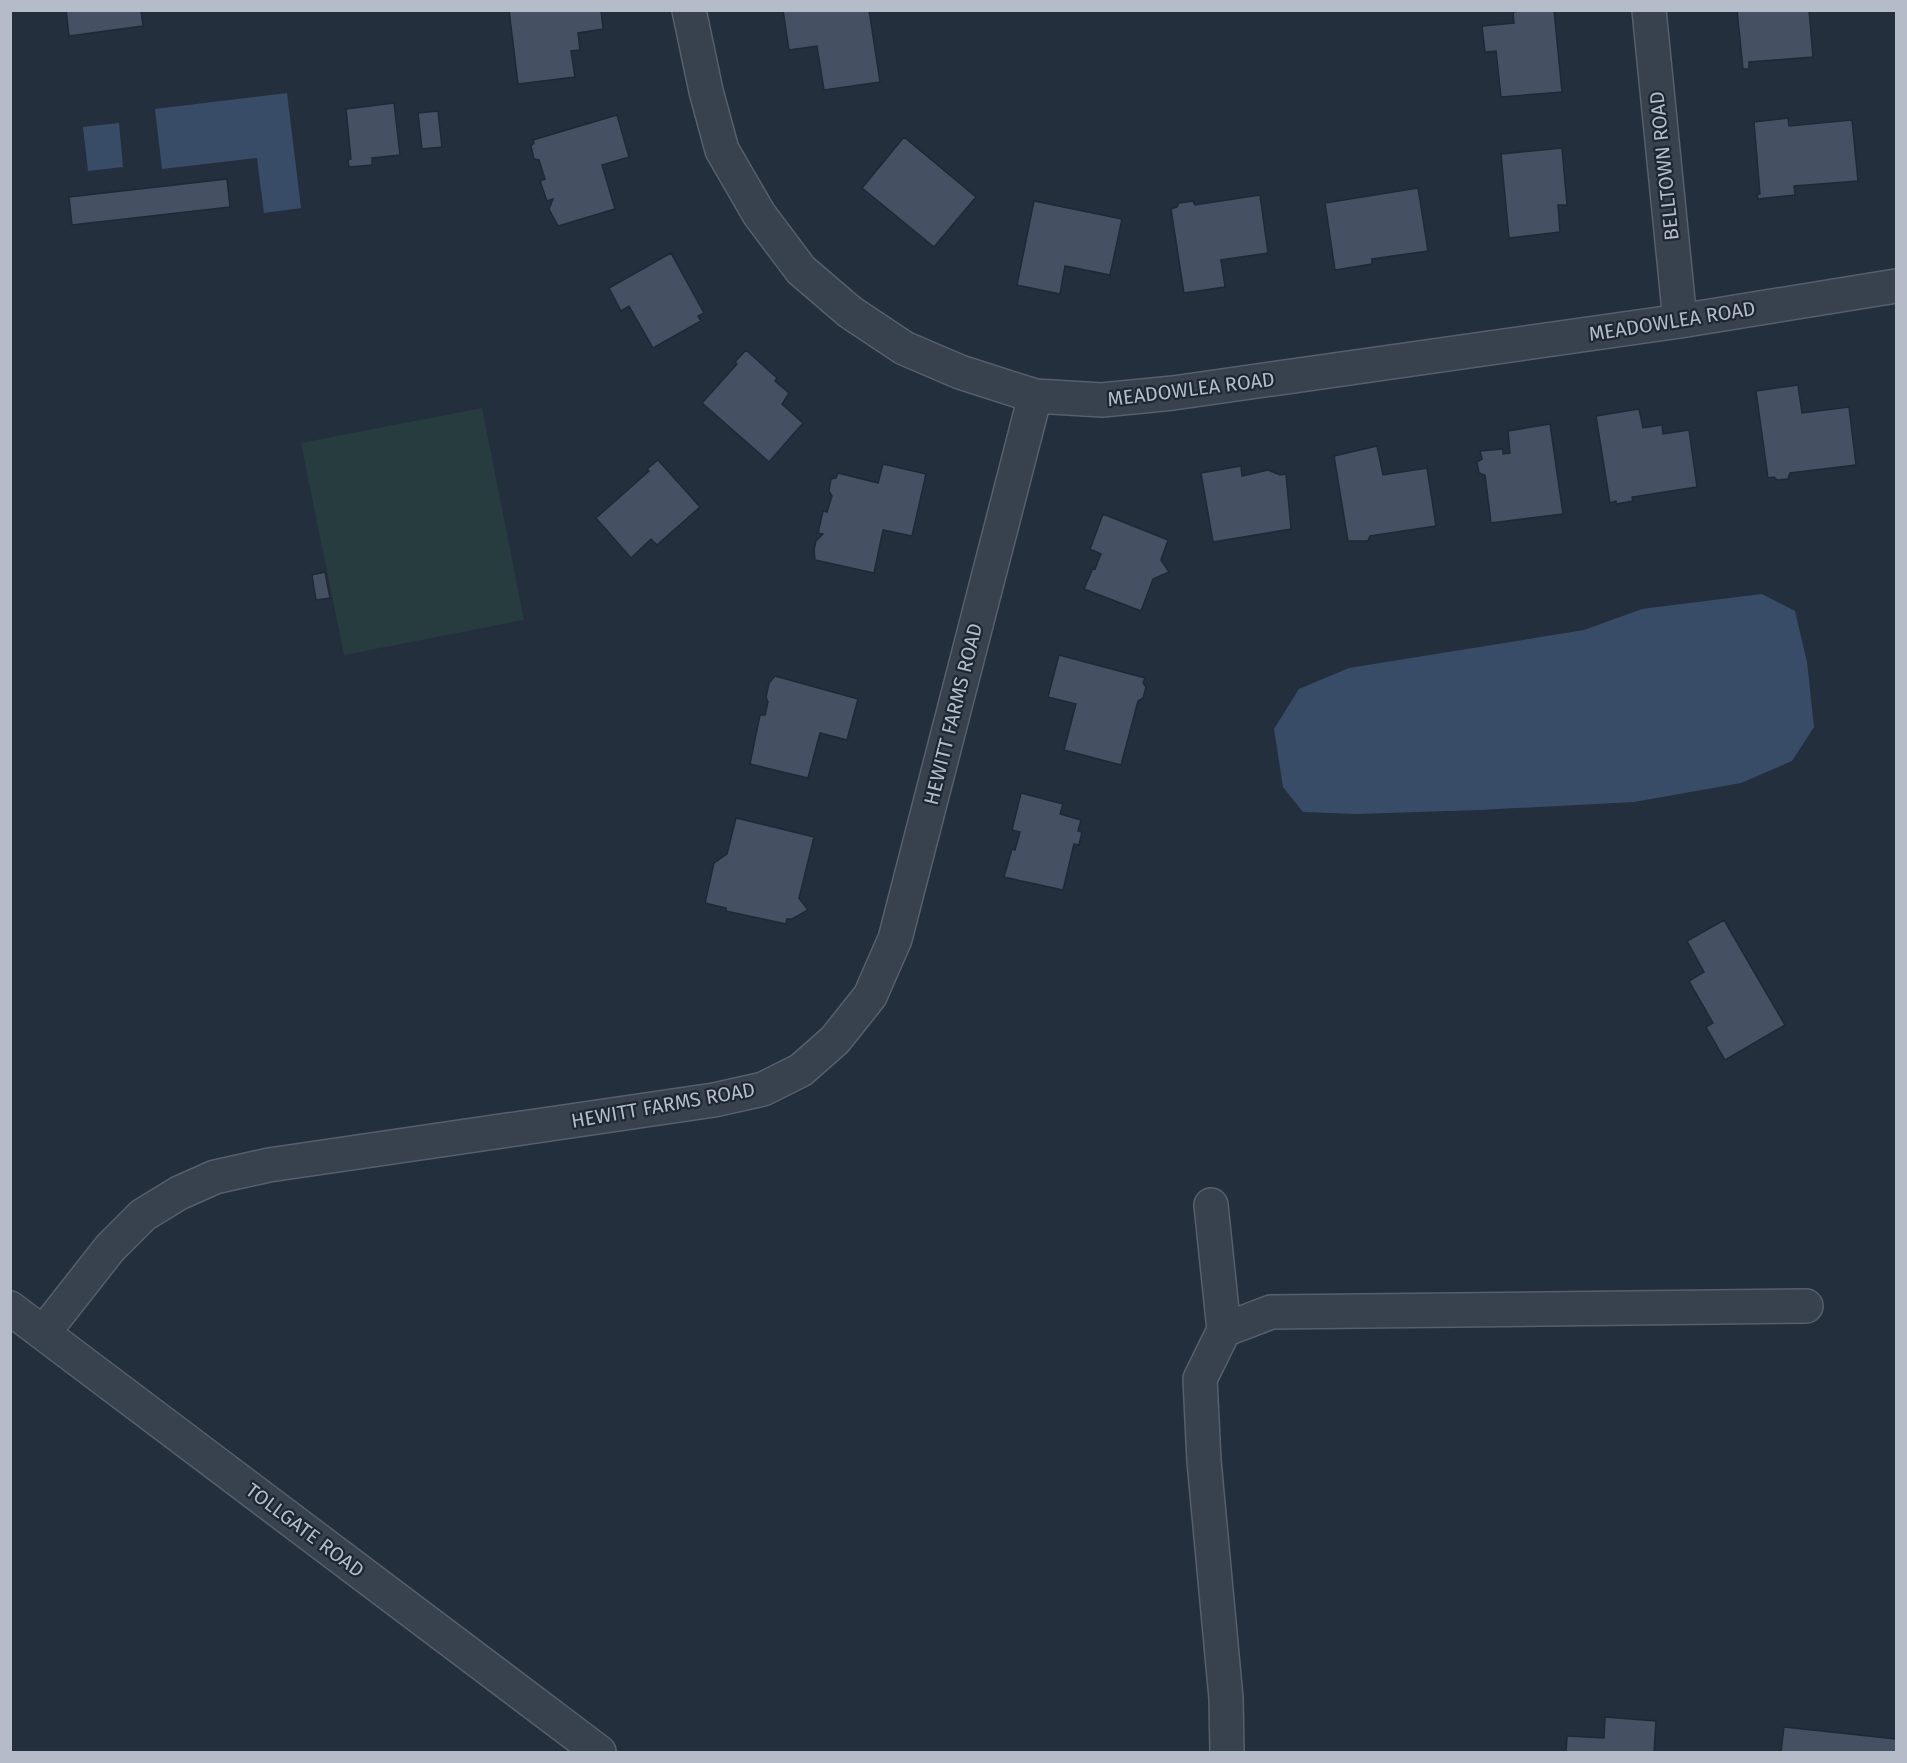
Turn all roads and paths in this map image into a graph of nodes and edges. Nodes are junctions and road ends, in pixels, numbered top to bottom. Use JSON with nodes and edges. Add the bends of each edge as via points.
{"nodes":[{"id":1,"x":689,"y":10,"type":"edge"},
{"id":2,"x":1649,"y":10,"type":"edge"},
{"id":3,"x":1896,"y":286,"type":"edge"},
{"id":4,"x":1680,"y":321,"type":"junction"},
{"id":5,"x":1035,"y":396,"type":"junction"},
{"id":6,"x":1211,"y":1205,"type":"dead end"},
{"id":7,"x":1806,"y":1306,"type":"dead end"},
{"id":8,"x":10,"y":1308,"type":"edge"},
{"id":9,"x":1224,"y":1330,"type":"junction"},
{"id":10,"x":44,"y":1332,"type":"junction"},
{"id":11,"x":599,"y":1752,"type":"edge"},
{"id":12,"x":1227,"y":1752,"type":"edge"}],
"edges":[{"from":1,"to":5,"type":"street","name":"MEADOWLEA ROAD","via":[[722,150],[759,214],[801,270],[850,312],[904,348],[960,372]]},
{"from":2,"to":4,"type":"street","name":"BELLTOWN ROAD"},
{"from":3,"to":4,"type":"street","name":"MEADOWLEA ROAD"},
{"from":4,"to":5,"type":"street","name":"MEADOWLEA ROAD","via":[[1173,393],[1102,400]]},
{"from":5,"to":10,"type":"street","name":"HEWITT FARMS ROAD","via":[[895,939],[870,996],[835,1040],[801,1070],[763,1089],[269,1165],[215,1177],[143,1215],[110,1248]]},
{"from":6,"to":9,"type":"street"},
{"from":7,"to":9,"type":"street","via":[[1271,1312]]},
{"from":8,"to":10,"type":"street","name":"TOLLGATE ROAD"},
{"from":9,"to":12,"type":"street","via":[[1200,1379]]},
{"from":10,"to":11,"type":"street","name":"TOLLGATE ROAD"}]}
